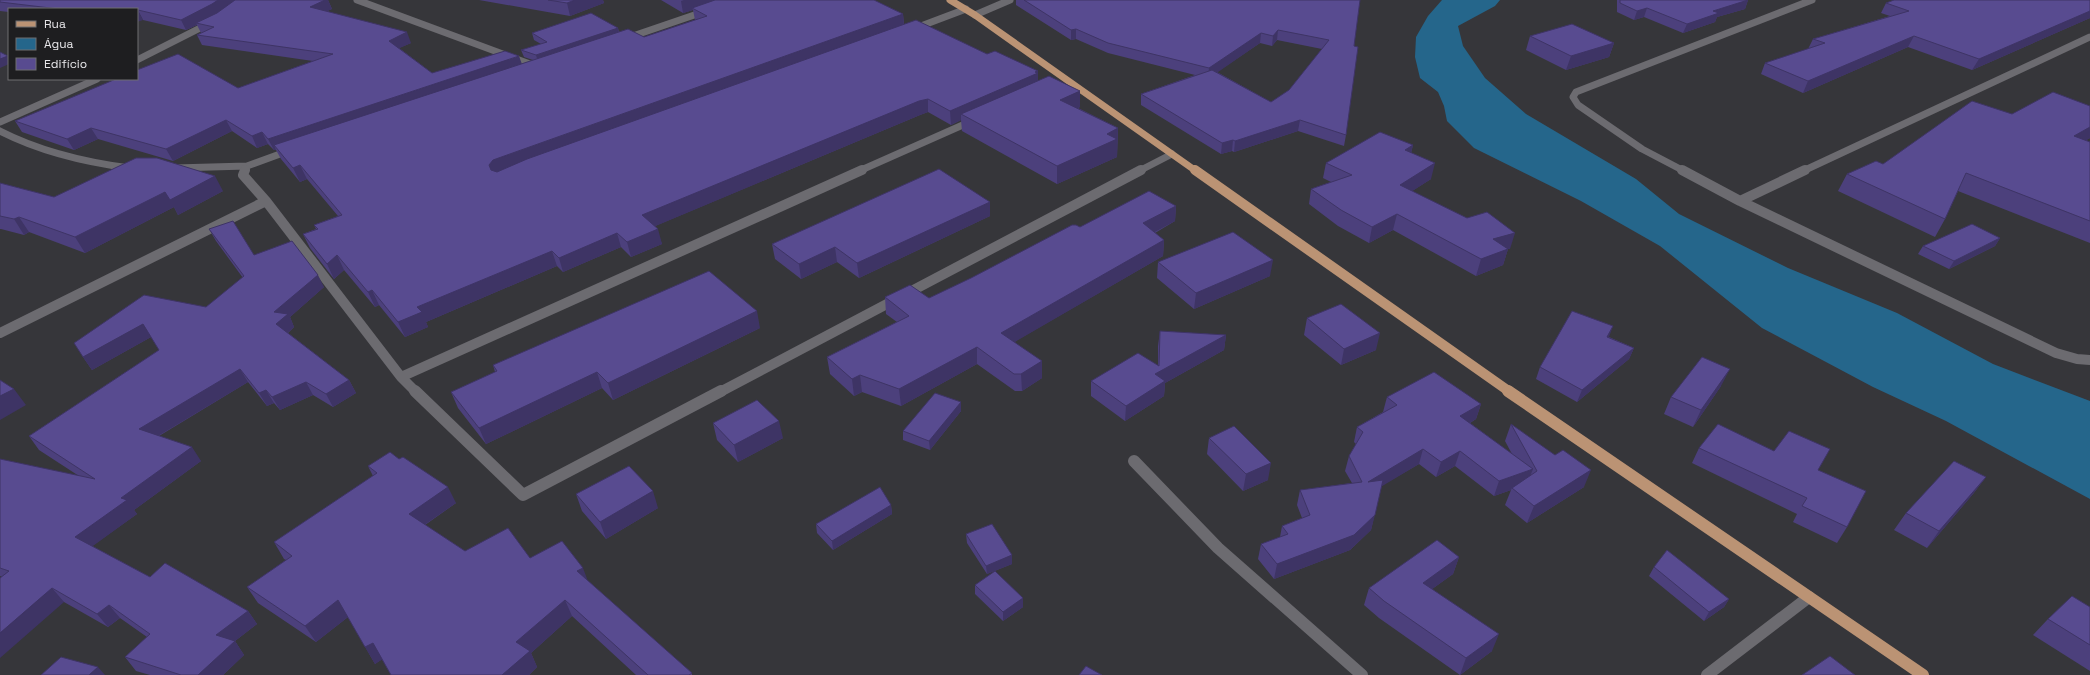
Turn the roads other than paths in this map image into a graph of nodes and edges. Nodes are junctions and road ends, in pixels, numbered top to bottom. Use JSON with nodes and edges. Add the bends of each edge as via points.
{"nodes":[{"id":1,"x":357,"y":0,"type":"edge"},
{"id":2,"x":950,"y":0,"type":"edge"},
{"id":3,"x":1010,"y":0,"type":"edge"},
{"id":4,"x":1812,"y":0,"type":"edge"},
{"id":5,"x":368,"y":1,"type":"edge"},
{"id":6,"x":716,"y":8,"type":"edge"},
{"id":7,"x":966,"y":9,"type":"junction"},
{"id":8,"x":975,"y":15,"type":"junction"},
{"id":9,"x":219,"y":19,"type":"edge"},
{"id":10,"x":907,"y":31,"type":"edge"},
{"id":11,"x":2090,"y":37,"type":"edge"},
{"id":12,"x":621,"y":40,"type":"edge"},
{"id":13,"x":138,"y":60,"type":"edge"},
{"id":14,"x":525,"y":73,"type":"edge"},
{"id":15,"x":95,"y":80,"type":"edge"},
{"id":16,"x":979,"y":118,"type":"edge"},
{"id":17,"x":0,"y":122,"type":"edge"},
{"id":18,"x":0,"y":131,"type":"edge"},
{"id":19,"x":299,"y":147,"type":"edge"},
{"id":20,"x":1172,"y":154,"type":"junction"},
{"id":21,"x":247,"y":166,"type":"junction"},
{"id":22,"x":164,"y":168,"type":"edge"},
{"id":23,"x":142,"y":169,"type":"edge"},
{"id":24,"x":266,"y":201,"type":"junction"},
{"id":25,"x":1740,"y":201,"type":"junction"},
{"id":26,"x":0,"y":333,"type":"edge"},
{"id":27,"x":2090,"y":360,"type":"edge"},
{"id":28,"x":401,"y":377,"type":"junction"},
{"id":29,"x":1134,"y":461,"type":"dead end"},
{"id":30,"x":1809,"y":597,"type":"junction"},
{"id":31,"x":1362,"y":675,"type":"edge"},
{"id":32,"x":1707,"y":675,"type":"edge"},
{"id":33,"x":1923,"y":675,"type":"edge"}],
"edges":[{"from":1,"to":5,"type":"street"},
{"from":2,"to":7,"type":"main road"},
{"from":3,"to":8,"type":"street"},
{"from":4,"to":25,"type":"street","via":[[1576,92],[1573,97],[1578,105],[1642,149]]},
{"from":5,"to":14,"type":"street","via":[[544,66]]},
{"from":6,"to":12,"type":"street"},
{"from":7,"to":8,"type":"main road"},
{"from":7,"to":10,"type":"street"},
{"from":8,"to":20,"type":"main road","via":[[1062,80]]},
{"from":9,"to":13,"type":"street"},
{"from":11,"to":25,"type":"street"},
{"from":15,"to":17,"type":"street"},
{"from":16,"to":28,"type":"street"},
{"from":18,"to":23,"type":"street","via":[[22,143],[91,164]]},
{"from":19,"to":21,"type":"street"},
{"from":20,"to":28,"type":"street","via":[[523,495]]},
{"from":20,"to":30,"type":"main road","via":[[1440,343]]},
{"from":21,"to":22,"type":"street"},
{"from":21,"to":24,"type":"street","via":[[243,175]]},
{"from":24,"to":26,"type":"street"},
{"from":24,"to":28,"type":"street"},
{"from":25,"to":27,"type":"street","via":[[2056,353]]},
{"from":29,"to":31,"type":"street","via":[[1218,548]]},
{"from":30,"to":32,"type":"street"},
{"from":30,"to":33,"type":"main road"}]}
